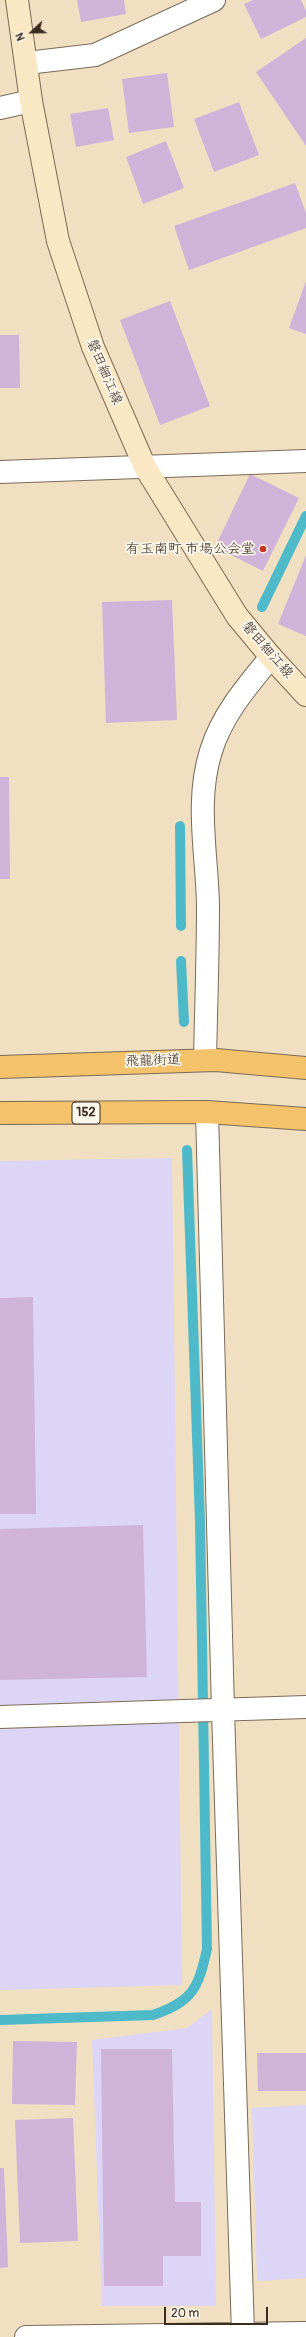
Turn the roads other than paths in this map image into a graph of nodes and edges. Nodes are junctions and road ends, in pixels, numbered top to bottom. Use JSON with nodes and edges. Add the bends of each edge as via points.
{"nodes":[{"id":1,"x":17,"y":0,"type":"edge"},
{"id":2,"x":214,"y":0,"type":"edge"},
{"id":3,"x":27,"y":63,"type":"junction"},
{"id":4,"x":31,"y":101,"type":"junction"},
{"id":5,"x":0,"y":108,"type":"edge"},
{"id":6,"x":306,"y":461,"type":"edge"},
{"id":7,"x":146,"y":467,"type":"junction"},
{"id":8,"x":0,"y":472,"type":"edge"},
{"id":9,"x":270,"y":657,"type":"junction"},
{"id":10,"x":306,"y":695,"type":"edge"},
{"id":11,"x":198,"y":1060,"type":"junction"},
{"id":12,"x":0,"y":1067,"type":"edge"},
{"id":13,"x":306,"y":1068,"type":"edge"},
{"id":14,"x":0,"y":1113,"type":"edge"},
{"id":15,"x":191,"y":1113,"type":"junction"},
{"id":16,"x":306,"y":1119,"type":"edge"},
{"id":17,"x":306,"y":1707,"type":"edge"},
{"id":18,"x":223,"y":1710,"type":"junction"},
{"id":19,"x":0,"y":1717,"type":"edge"},
{"id":20,"x":243,"y":2333,"type":"junction"},
{"id":21,"x":306,"y":2333,"type":"edge"},
{"id":22,"x":26,"y":2337,"type":"edge"}],
"edges":[{"from":1,"to":3,"type":"main road","name":"磐田細江線"},
{"from":2,"to":3,"type":"street","via":[[95,55]]},
{"from":3,"to":4,"type":"main road","name":"磐田細江線"},
{"from":4,"to":5,"type":"street"},
{"from":4,"to":7,"type":"main road","name":"磐田細江線","via":[[58,240],[93,347]]},
{"from":6,"to":7,"type":"street"},
{"from":7,"to":8,"type":"street"},
{"from":7,"to":9,"type":"main road","name":"磐田細江線","via":[[237,616]]},
{"from":9,"to":10,"type":"main road","name":"磐田細江線"},
{"from":9,"to":11,"type":"street","via":[[233,705],[211,750],[206,770],[203,828],[208,904]]},
{"from":11,"to":12,"type":"highway","name":"飛龍街道"},
{"from":11,"to":13,"type":"highway","name":"飛龍街道"},
{"from":14,"to":15,"type":"highway","number":"152"},
{"from":15,"to":16,"type":"highway","number":"152"},
{"from":15,"to":18,"type":"street"},
{"from":17,"to":18,"type":"street"},
{"from":18,"to":19,"type":"street"},
{"from":18,"to":20,"type":"street"},
{"from":20,"to":21,"type":"street"},
{"from":20,"to":22,"type":"street"}]}
